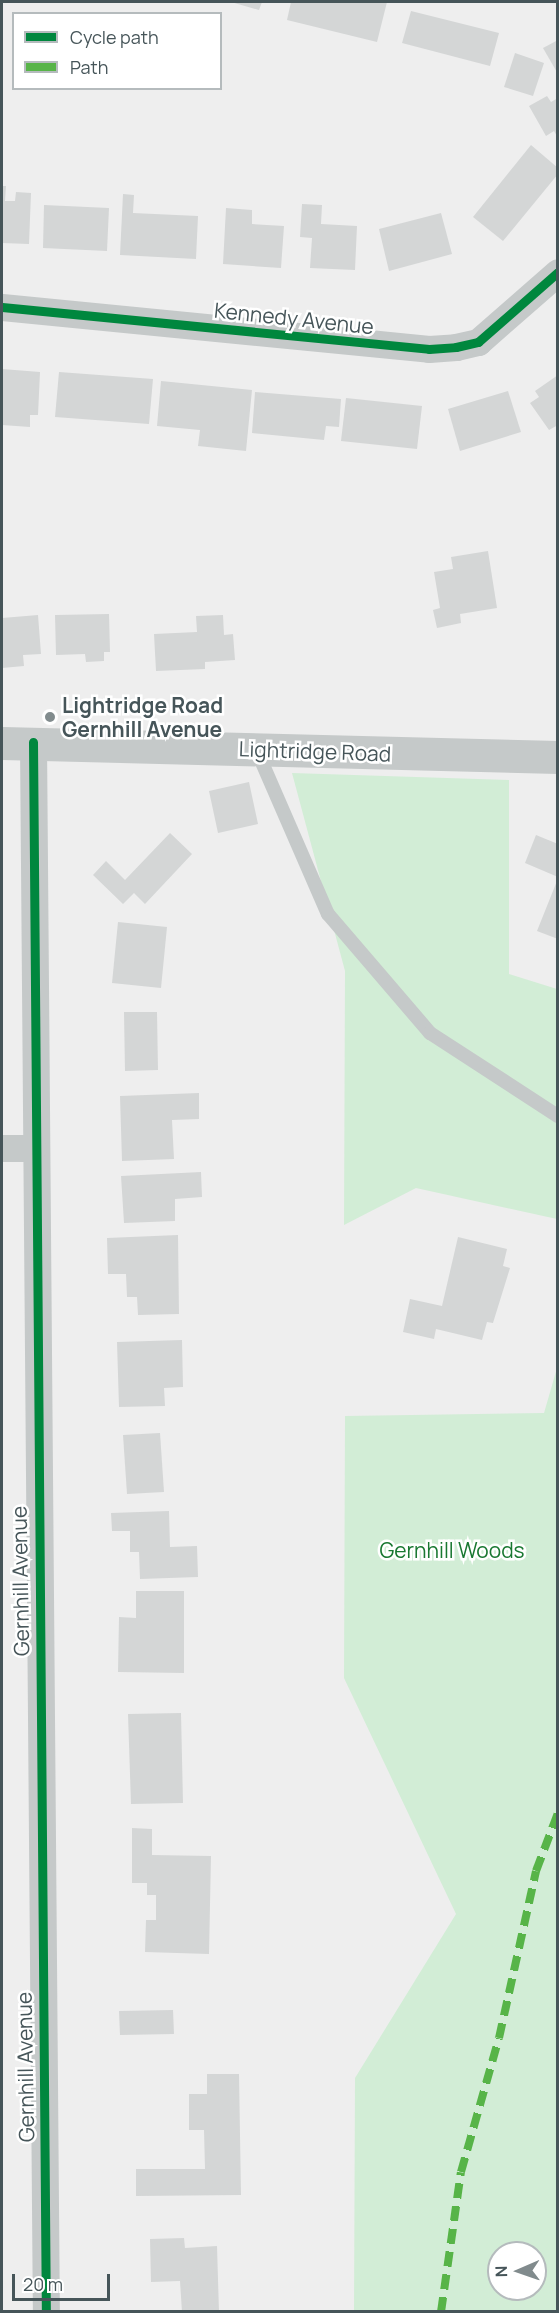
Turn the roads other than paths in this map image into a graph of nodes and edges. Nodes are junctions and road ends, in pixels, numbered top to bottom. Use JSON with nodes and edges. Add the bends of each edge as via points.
{"nodes":[{"id":1,"x":558,"y":272,"type":"edge"},
{"id":2,"x":2,"y":307,"type":"edge"},
{"id":3,"x":17,"y":743,"type":"edge"},
{"id":4,"x":256,"y":749,"type":"junction"},
{"id":5,"x":558,"y":757,"type":"edge"},
{"id":6,"x":558,"y":1116,"type":"edge"},
{"id":7,"x":2,"y":1148,"type":"edge"},
{"id":8,"x":33,"y":1148,"type":"junction"},
{"id":9,"x":46,"y":2312,"type":"edge"}],
"edges":[{"from":1,"to":2,"type":"street","name":"Kennedy Avenue","via":[[478,342],[456,347],[377,344]]},
{"from":3,"to":4,"type":"street","name":"Lightridge Road"},
{"from":3,"to":8,"type":"street","name":"Gernhill Avenue"},
{"from":4,"to":5,"type":"street","name":"Lightridge Road"},
{"from":4,"to":6,"type":"lane","via":[[328,914],[430,1033]]},
{"from":7,"to":8,"type":"street"},
{"from":8,"to":9,"type":"street","name":"Gernhill Avenue"}]}
